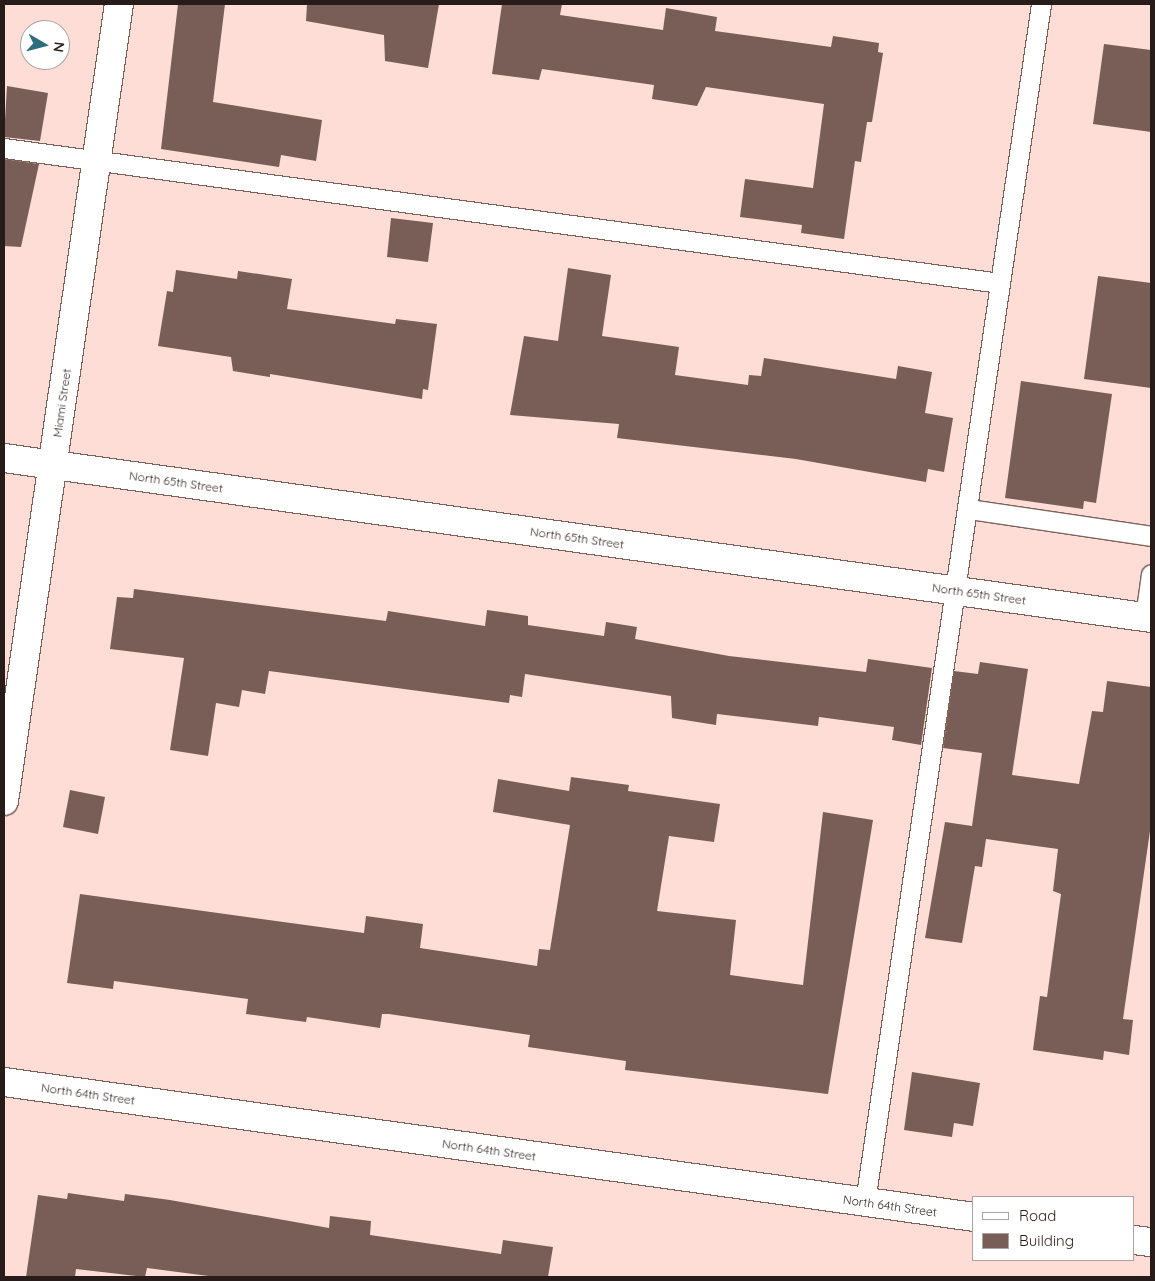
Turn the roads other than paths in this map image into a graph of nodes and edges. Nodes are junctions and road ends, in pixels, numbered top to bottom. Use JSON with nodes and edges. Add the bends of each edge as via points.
{"nodes":[{"id":1,"x":119,"y":4,"type":"edge"},
{"id":2,"x":1041,"y":4,"type":"edge"},
{"id":3,"x":4,"y":148,"type":"edge"},
{"id":4,"x":97,"y":161,"type":"junction"},
{"id":5,"x":1000,"y":283,"type":"junction"},
{"id":6,"x":4,"y":458,"type":"edge"},
{"id":7,"x":53,"y":465,"type":"junction"},
{"id":8,"x":969,"y":509,"type":"junction"},
{"id":9,"x":1151,"y":536,"type":"edge"},
{"id":10,"x":1151,"y":574,"type":"edge"},
{"id":11,"x":956,"y":591,"type":"junction"},
{"id":12,"x":1148,"y":617,"type":"edge"},
{"id":13,"x":6,"y":774,"type":"edge"},
{"id":14,"x":4,"y":801,"type":"edge"},
{"id":15,"x":4,"y":1082,"type":"edge"},
{"id":16,"x":865,"y":1202,"type":"junction"},
{"id":17,"x":972,"y":1217,"type":"edge"},
{"id":18,"x":1135,"y":1240,"type":"edge"},
{"id":19,"x":1151,"y":1242,"type":"edge"}],
"edges":[{"from":1,"to":4,"type":"street","name":"Miami Street"},
{"from":2,"to":5,"type":"lane"},
{"from":3,"to":4,"type":"lane"},
{"from":4,"to":5,"type":"lane"},
{"from":4,"to":7,"type":"street","name":"Miami Street"},
{"from":5,"to":8,"type":"lane"},
{"from":6,"to":7,"type":"street","name":"North 65th Street"},
{"from":7,"to":11,"type":"street","name":"North 65th Street"},
{"from":7,"to":13,"type":"street","name":"Miami Street"},
{"from":8,"to":9,"type":"lane"},
{"from":8,"to":11,"type":"lane"},
{"from":10,"to":12,"type":"lane"},
{"from":11,"to":12,"type":"street","name":"North 65th Street"},
{"from":11,"to":16,"type":"lane"},
{"from":13,"to":14,"type":"street","name":"Miami Street"},
{"from":15,"to":16,"type":"street","name":"North 64th Street"},
{"from":16,"to":17,"type":"street","name":"North 64th Street"},
{"from":18,"to":19,"type":"street"}]}
